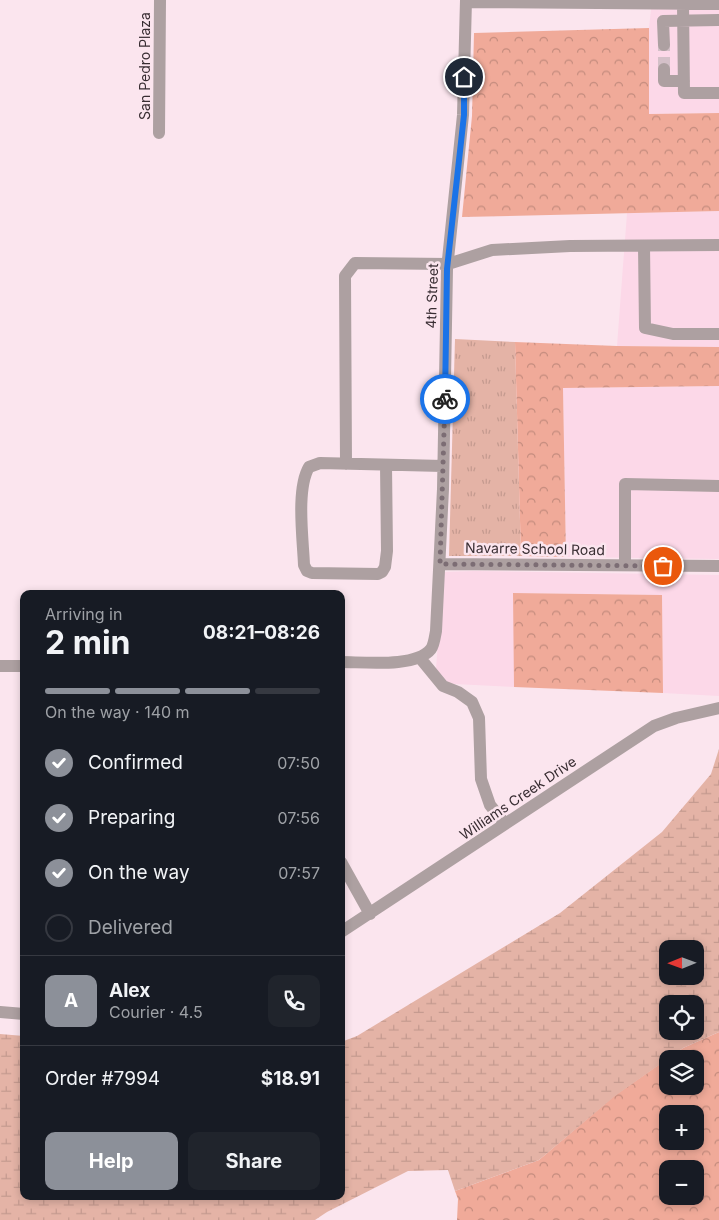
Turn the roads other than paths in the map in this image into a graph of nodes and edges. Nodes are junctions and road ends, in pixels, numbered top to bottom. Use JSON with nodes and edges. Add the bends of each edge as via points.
{"nodes":[{"id":1,"x":160,"y":0,"type":"edge"},
{"id":2,"x":466,"y":1,"type":"edge"},
{"id":3,"x":682,"y":4,"type":"junction"},
{"id":4,"x":719,"y":4,"type":"edge"},
{"id":5,"x":683,"y":20,"type":"junction"},
{"id":6,"x":719,"y":20,"type":"edge"},
{"id":7,"x":664,"y":45,"type":"tunnel mouth"},
{"id":8,"x":664,"y":69,"type":"dead end"},
{"id":9,"x":684,"y":81,"type":"junction"},
{"id":10,"x":719,"y":93,"type":"edge"},
{"id":11,"x":159,"y":133,"type":"dead end"},
{"id":12,"x":644,"y":246,"type":"junction"},
{"id":13,"x":719,"y":246,"type":"edge"},
{"id":14,"x":448,"y":264,"type":"junction"},
{"id":15,"x":719,"y":334,"type":"edge"},
{"id":16,"x":346,"y":464,"type":"junction"},
{"id":17,"x":386,"y":465,"type":"junction"},
{"id":18,"x":443,"y":466,"type":"junction"},
{"id":19,"x":719,"y":486,"type":"edge"},
{"id":20,"x":440,"y":564,"type":"junction"},
{"id":21,"x":625,"y":565,"type":"junction"},
{"id":22,"x":719,"y":566,"type":"edge"},
{"id":23,"x":420,"y":658,"type":"junction"},
{"id":24,"x":345,"y":662,"type":"edge"},
{"id":25,"x":0,"y":666,"type":"edge"},
{"id":26,"x":20,"y":666,"type":"edge"},
{"id":27,"x":719,"y":708,"type":"edge"},
{"id":28,"x":505,"y":824,"type":"junction"},
{"id":29,"x":345,"y":869,"type":"edge"},
{"id":30,"x":370,"y":914,"type":"junction"},
{"id":31,"x":345,"y":930,"type":"edge"},
{"id":32,"x":0,"y":1012,"type":"edge"},
{"id":33,"x":20,"y":1014,"type":"edge"}],
"edges":[{"from":1,"to":11,"type":"street","name":"San Pedro Plaza"},
{"from":2,"to":3,"type":"street"},
{"from":2,"to":14,"type":"street","name":"4th Street","via":[[464,115]]},
{"from":3,"to":4,"type":"street"},
{"from":3,"to":5,"type":"street"},
{"from":5,"to":6,"type":"street"},
{"from":5,"to":7,"type":"street","via":[[663,21]]},
{"from":5,"to":9,"type":"street"},
{"from":8,"to":9,"type":"street","via":[[664,81]]},
{"from":9,"to":10,"type":"street","via":[[684,93]]},
{"from":12,"to":13,"type":"street"},
{"from":12,"to":14,"type":"street","via":[[492,250]]},
{"from":12,"to":15,"type":"street","via":[[645,328],[673,334]]},
{"from":14,"to":16,"type":"street","via":[[355,263],[345,276]]},
{"from":14,"to":18,"type":"street","name":"4th Street"},
{"from":16,"to":17,"type":"street"},
{"from":16,"to":17,"type":"street","via":[[320,463],[308,468],[304,476],[304,564],[312,573],[382,572],[387,551]]},
{"from":17,"to":18,"type":"street"},
{"from":18,"to":20,"type":"street","name":"4th Street"},
{"from":19,"to":21,"type":"street","via":[[625,484]]},
{"from":20,"to":21,"type":"street","name":"Navarre School Road"},
{"from":20,"to":23,"type":"street","via":[[436,631],[432,648]]},
{"from":21,"to":22,"type":"street","name":"Navarre School Road"},
{"from":23,"to":24,"type":"street","via":[[408,662]]},
{"from":23,"to":28,"type":"street","via":[[443,686],[472,702],[479,718],[481,779],[490,805]]},
{"from":25,"to":26,"type":"street"},
{"from":27,"to":28,"type":"street","name":"Williams Creek Drive","via":[[654,726]]},
{"from":28,"to":30,"type":"street","name":"Williams Creek Drive"},
{"from":29,"to":30,"type":"street"},
{"from":30,"to":31,"type":"street","name":"Williams Creek Drive"},
{"from":32,"to":33,"type":"street"}]}
